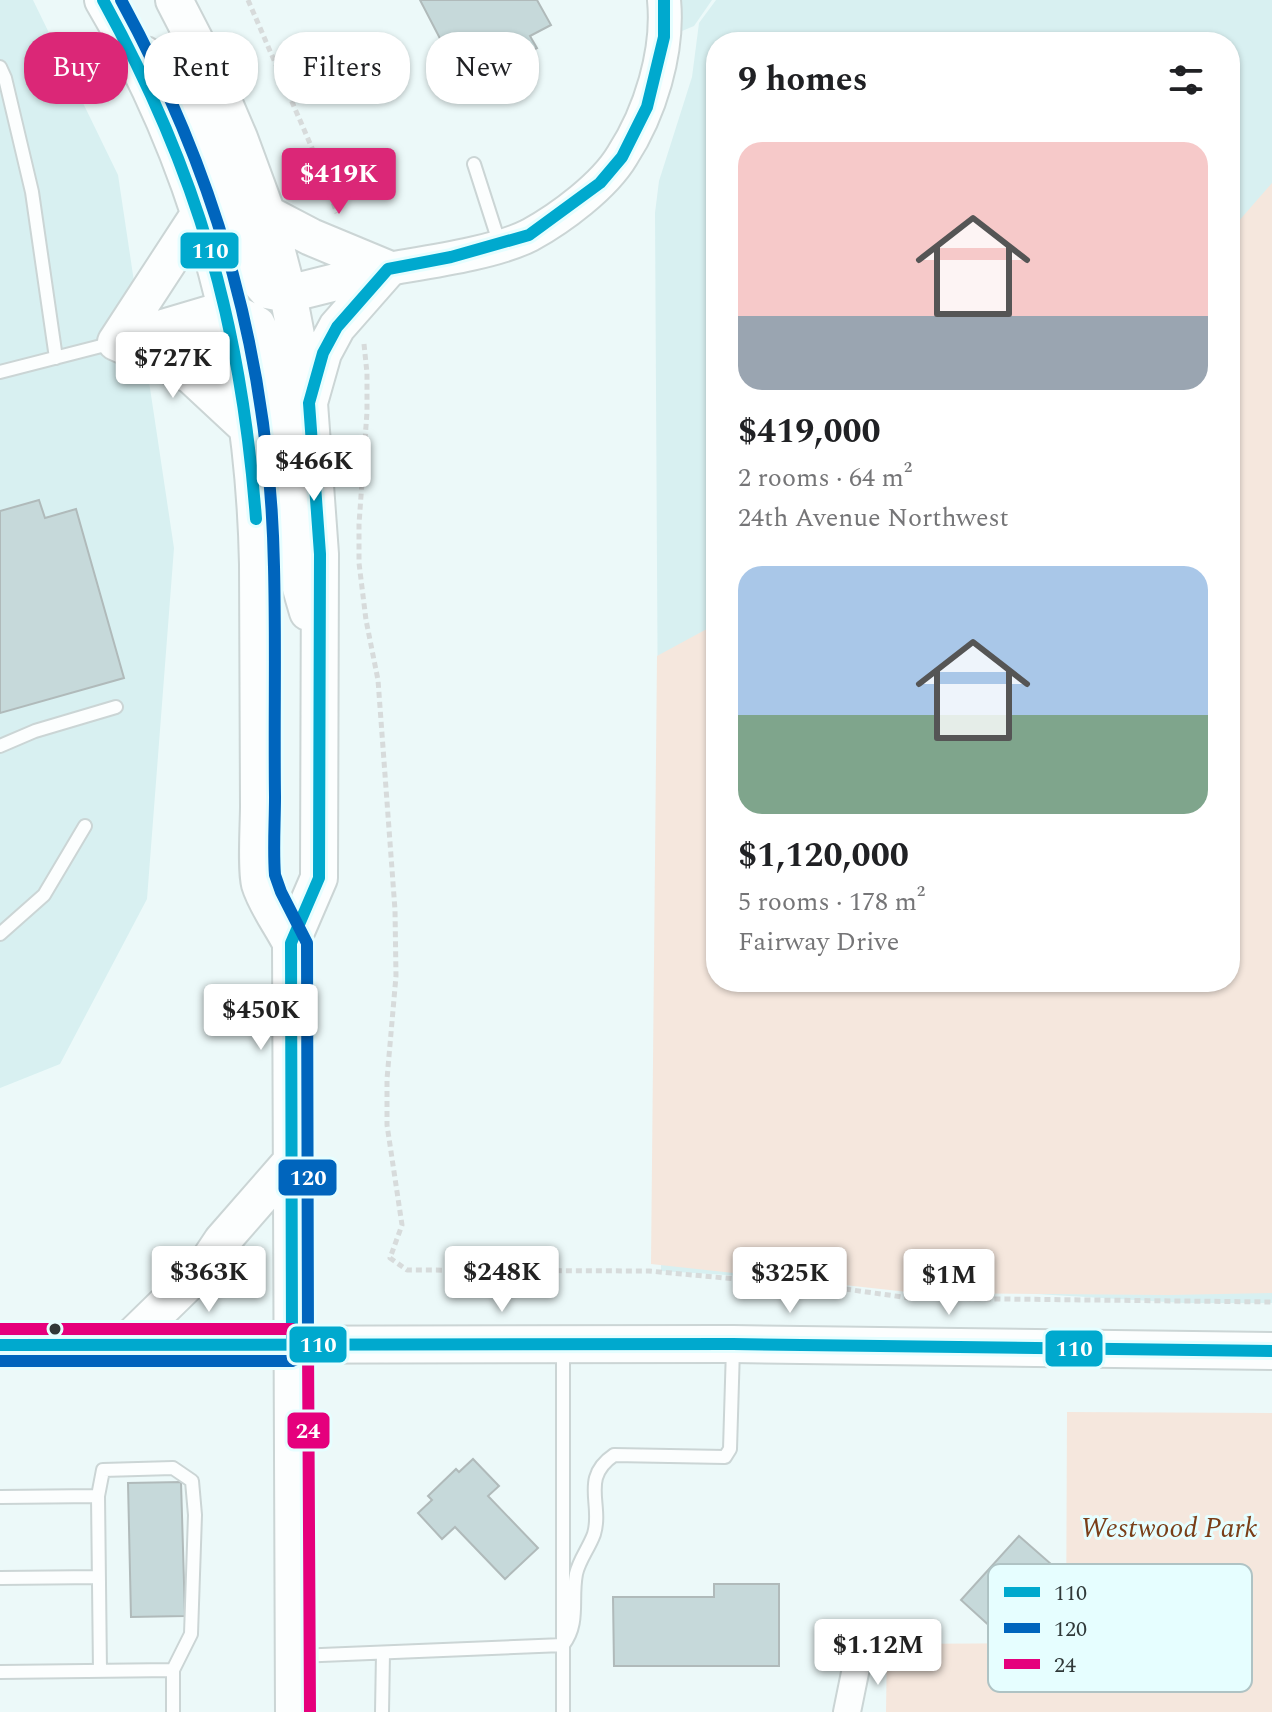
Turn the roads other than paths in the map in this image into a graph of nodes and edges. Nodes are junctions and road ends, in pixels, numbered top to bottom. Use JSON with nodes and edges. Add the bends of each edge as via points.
{"nodes":[{"id":1,"x":174,"y":0,"type":"edge"},
{"id":2,"x":664,"y":0,"type":"edge"},
{"id":3,"x":112,"y":15,"type":"edge"},
{"id":4,"x":0,"y":67,"type":"edge"},
{"id":5,"x":474,"y":164,"type":"dead end"},
{"id":6,"x":200,"y":213,"type":"junction"},
{"id":7,"x":267,"y":214,"type":"junction"},
{"id":8,"x":500,"y":245,"type":"junction"},
{"id":9,"x":388,"y":269,"type":"junction"},
{"id":10,"x":288,"y":294,"type":"junction"},
{"id":11,"x":227,"y":309,"type":"junction"},
{"id":12,"x":116,"y":342,"type":"junction"},
{"id":13,"x":56,"y":358,"type":"junction"},
{"id":14,"x":0,"y":372,"type":"edge"},
{"id":15,"x":309,"y":403,"type":"junction"},
{"id":16,"x":249,"y":429,"type":"junction"},
{"id":17,"x":320,"y":656,"type":"junction"},
{"id":18,"x":116,"y":707,"type":"dead end"},
{"id":19,"x":0,"y":746,"type":"edge"},
{"id":20,"x":85,"y":826,"type":"dead end"},
{"id":21,"x":0,"y":934,"type":"edge"},
{"id":22,"x":291,"y":943,"type":"junction"},
{"id":23,"x":291,"y":1162,"type":"junction"},
{"id":24,"x":126,"y":1343,"type":"junction"},
{"id":25,"x":563,"y":1344,"type":"junction"},
{"id":26,"x":733,"y":1344,"type":"junction"},
{"id":27,"x":0,"y":1345,"type":"edge"},
{"id":28,"x":292,"y":1345,"type":"junction"},
{"id":29,"x":1272,"y":1351,"type":"edge"},
{"id":30,"x":98,"y":1496,"type":"junction"},
{"id":31,"x":0,"y":1497,"type":"edge"},
{"id":32,"x":99,"y":1577,"type":"junction"},
{"id":33,"x":0,"y":1578,"type":"edge"},
{"id":34,"x":563,"y":1645,"type":"junction"},
{"id":35,"x":383,"y":1653,"type":"junction"},
{"id":36,"x":859,"y":1653,"type":"dead end"},
{"id":37,"x":294,"y":1656,"type":"junction"},
{"id":38,"x":173,"y":1670,"type":"junction"},
{"id":39,"x":100,"y":1671,"type":"junction"},
{"id":40,"x":0,"y":1672,"type":"edge"},
{"id":41,"x":173,"y":1712,"type":"edge"},
{"id":42,"x":294,"y":1712,"type":"edge"},
{"id":43,"x":382,"y":1712,"type":"edge"},
{"id":44,"x":563,"y":1712,"type":"edge"},
{"id":45,"x":847,"y":1712,"type":"edge"}],
"edges":[{"from":1,"to":7,"type":"main road","via":[[209,68]]},
{"from":2,"to":8,"type":"street","via":[[657,72],[647,107],[622,157],[570,207],[529,235]]},
{"from":3,"to":6,"type":"main road","via":[[160,110]]},
{"from":3,"to":10,"type":"main road","via":[[190,101],[252,273],[267,290]]},
{"from":4,"to":13,"type":"lane","via":[[32,192]]},
{"from":5,"to":8,"type":"lane"},
{"from":6,"to":11,"type":"main road"},
{"from":6,"to":12,"type":"main road"},
{"from":7,"to":9,"type":"main road"},
{"from":7,"to":10,"type":"main road"},
{"from":8,"to":9,"type":"street"},
{"from":9,"to":10,"type":"main road"},
{"from":9,"to":15,"type":"main road","via":[[337,327],[323,353]]},
{"from":10,"to":15,"type":"main road"},
{"from":11,"to":12,"type":"main road"},
{"from":11,"to":16,"type":"main road"},
{"from":11,"to":17,"type":"main road","via":[[257,325],[270,357],[288,543]]},
{"from":12,"to":13,"type":"lane"},
{"from":12,"to":16,"type":"main road","via":[[191,375]]},
{"from":13,"to":14,"type":"lane"},
{"from":15,"to":17,"type":"main road","via":[[317,488]]},
{"from":16,"to":22,"type":"main road","via":[[258,562],[260,884]]},
{"from":17,"to":22,"type":"main road","via":[[319,878]]},
{"from":18,"to":19,"type":"lane"},
{"from":20,"to":21,"type":"lane","via":[[44,895]]},
{"from":22,"to":23,"type":"main road"},
{"from":23,"to":24,"type":"main road","via":[[206,1265]]},
{"from":23,"to":28,"type":"main road"},
{"from":24,"to":27,"type":"main road"},
{"from":24,"to":28,"type":"main road"},
{"from":25,"to":26,"type":"main road"},
{"from":25,"to":28,"type":"main road"},
{"from":25,"to":34,"type":"lane"},
{"from":26,"to":29,"type":"main road"},
{"from":26,"to":34,"type":"lane","via":[[730,1449],[725,1457],[614,1455],[603,1462],[595,1479],[594,1533],[576,1574],[574,1625]]},
{"from":28,"to":37,"type":"main road"},
{"from":30,"to":31,"type":"lane"},
{"from":30,"to":32,"type":"lane"},
{"from":30,"to":38,"type":"lane","via":[[103,1470],[173,1468],[192,1481],[191,1634]]},
{"from":32,"to":33,"type":"lane"},
{"from":32,"to":39,"type":"lane"},
{"from":34,"to":35,"type":"lane"},
{"from":34,"to":44,"type":"lane"},
{"from":35,"to":37,"type":"lane"},
{"from":35,"to":43,"type":"lane"},
{"from":36,"to":45,"type":"street"},
{"from":37,"to":42,"type":"main road"},
{"from":38,"to":39,"type":"lane"},
{"from":38,"to":41,"type":"lane"},
{"from":39,"to":40,"type":"lane"}]}
